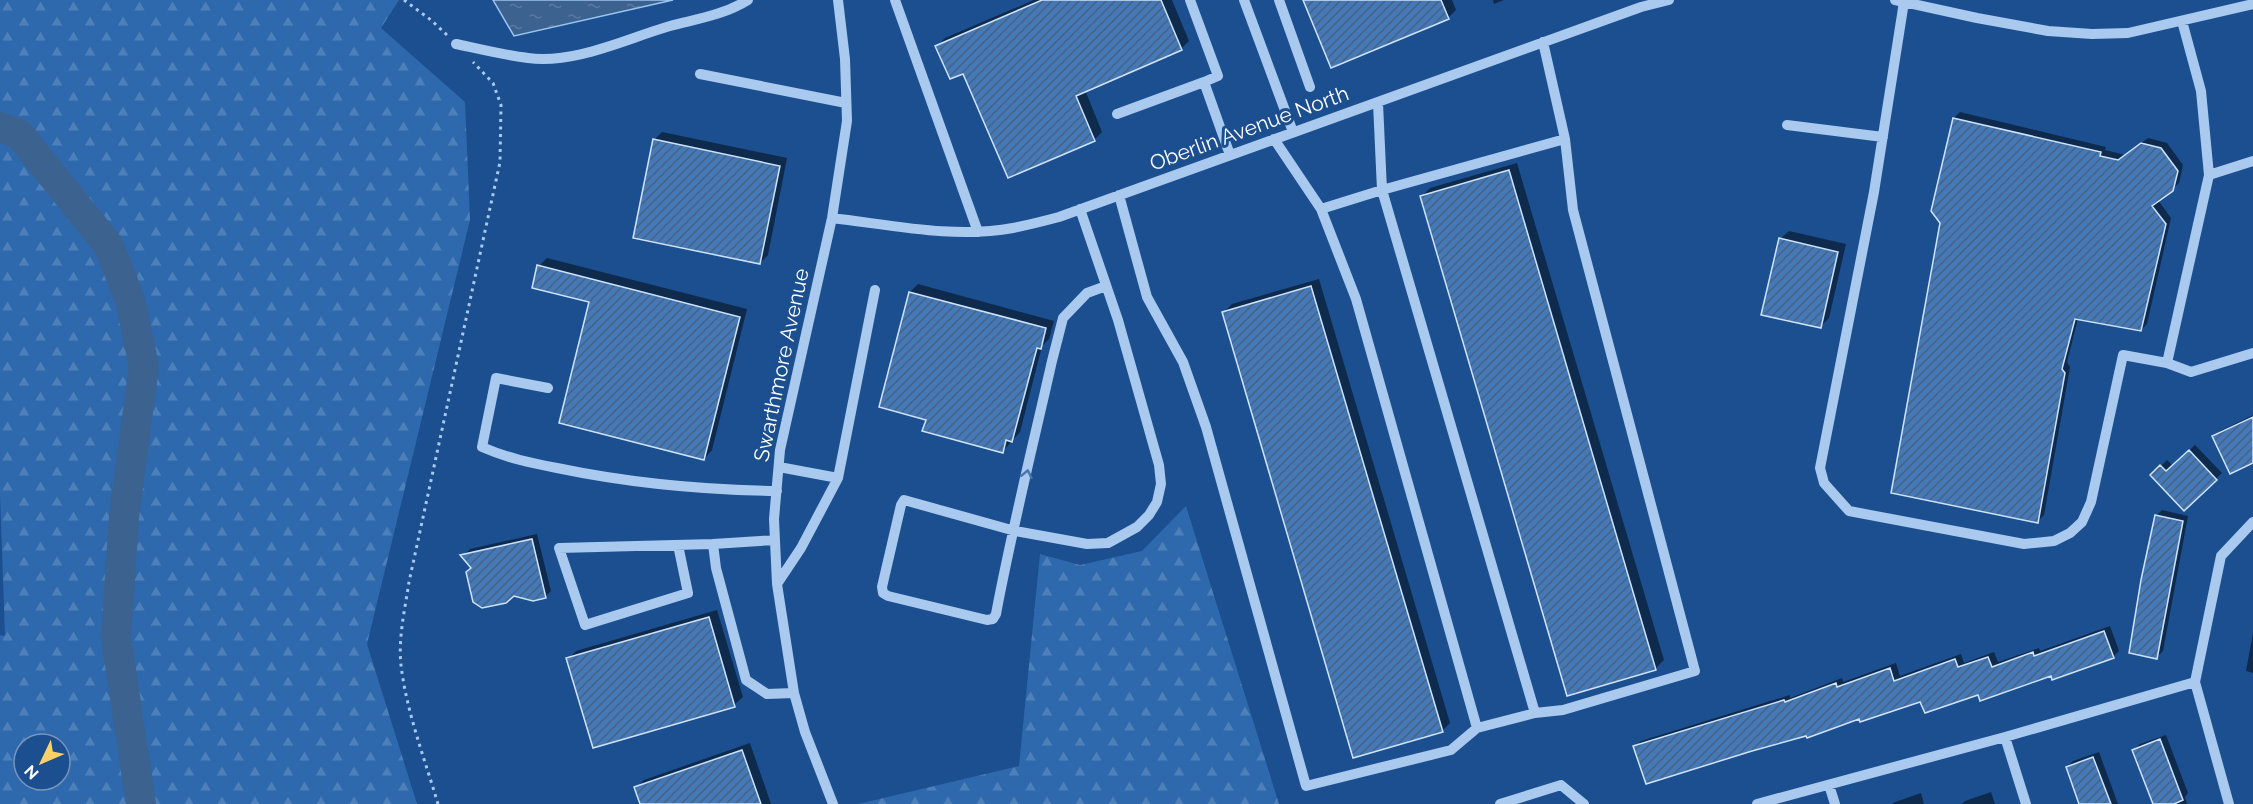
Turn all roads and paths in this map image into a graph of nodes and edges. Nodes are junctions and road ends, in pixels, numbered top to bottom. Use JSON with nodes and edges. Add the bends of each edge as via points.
{"nodes":[{"id":1,"x":404,"y":0,"type":"edge"},
{"id":2,"x":748,"y":0,"type":"edge"},
{"id":3,"x":839,"y":0,"type":"edge"},
{"id":4,"x":895,"y":0,"type":"edge"},
{"id":5,"x":1190,"y":0,"type":"edge"},
{"id":6,"x":1244,"y":0,"type":"edge"},
{"id":7,"x":1279,"y":0,"type":"edge"},
{"id":8,"x":1669,"y":0,"type":"edge"},
{"id":9,"x":1899,"y":1,"type":"edge"},
{"id":10,"x":2247,"y":4,"type":"edge"},
{"id":11,"x":1947,"y":6,"type":"edge"},
{"id":12,"x":2181,"y":21,"type":"junction"},
{"id":13,"x":1543,"y":42,"type":"junction"},
{"id":14,"x":456,"y":44,"type":"junction"},
{"id":15,"x":700,"y":74,"type":"dead end"},
{"id":16,"x":1204,"y":82,"type":"junction"},
{"id":17,"x":1310,"y":87,"type":"dead end"},
{"id":18,"x":846,"y":103,"type":"junction"},
{"id":19,"x":1378,"y":103,"type":"junction"},
{"id":20,"x":1117,"y":114,"type":"dead end"},
{"id":21,"x":1787,"y":125,"type":"dead end"},
{"id":22,"x":1293,"y":132,"type":"junction"},
{"id":23,"x":1883,"y":137,"type":"junction"},
{"id":24,"x":1274,"y":139,"type":"junction"},
{"id":25,"x":1565,"y":139,"type":"junction"},
{"id":26,"x":1230,"y":155,"type":"junction"},
{"id":27,"x":2253,"y":161,"type":"edge"},
{"id":28,"x":2209,"y":175,"type":"junction"},
{"id":29,"x":1382,"y":190,"type":"junction"},
{"id":30,"x":1119,"y":195,"type":"junction"},
{"id":31,"x":1080,"y":209,"type":"junction"},
{"id":32,"x":1321,"y":209,"type":"junction"},
{"id":33,"x":832,"y":218,"type":"junction"},
{"id":34,"x":978,"y":232,"type":"junction"},
{"id":35,"x":1106,"y":286,"type":"junction"},
{"id":36,"x":874,"y":290,"type":"dead end"},
{"id":37,"x":2253,"y":352,"type":"edge"},
{"id":38,"x":2167,"y":363,"type":"junction"},
{"id":39,"x":548,"y":388,"type":"dead end"},
{"id":40,"x":778,"y":467,"type":"junction"},
{"id":41,"x":838,"y":478,"type":"junction"},
{"id":42,"x":777,"y":491,"type":"junction"},
{"id":43,"x":2253,"y":522,"type":"edge"},
{"id":44,"x":1015,"y":531,"type":"junction"},
{"id":45,"x":775,"y":540,"type":"junction"},
{"id":46,"x":713,"y":544,"type":"junction"},
{"id":47,"x":678,"y":545,"type":"junction"},
{"id":48,"x":777,"y":584,"type":"junction"},
{"id":49,"x":2195,"y":682,"type":"junction"},
{"id":50,"x":794,"y":693,"type":"junction"},
{"id":51,"x":1535,"y":713,"type":"junction"},
{"id":52,"x":1477,"y":728,"type":"junction"},
{"id":53,"x":2005,"y":737,"type":"junction"},
{"id":54,"x":1829,"y":785,"type":"junction"},
{"id":55,"x":438,"y":804,"type":"edge"},
{"id":56,"x":834,"y":804,"type":"edge"},
{"id":57,"x":1500,"y":804,"type":"edge"},
{"id":58,"x":1584,"y":804,"type":"edge"},
{"id":59,"x":1757,"y":804,"type":"edge"},
{"id":60,"x":1834,"y":804,"type":"edge"},
{"id":61,"x":2026,"y":804,"type":"edge"},
{"id":62,"x":2229,"y":804,"type":"edge"}],
"edges":[{"from":1,"to":14,"type":"path"},
{"from":2,"to":14,"type":"street","via":[[711,16],[590,52],[560,57],[529,59]]},
{"from":3,"to":18,"type":"street","name":"Swarthmore Avenue"},
{"from":4,"to":34,"type":"street"},
{"from":5,"to":16,"type":"street","via":[[1218,76]]},
{"from":6,"to":22,"type":"street"},
{"from":7,"to":17,"type":"street"},
{"from":8,"to":13,"type":"street","name":"Oberlin Avenue North"},
{"from":9,"to":11,"type":"street"},
{"from":9,"to":23,"type":"street"},
{"from":10,"to":12,"type":"street"},
{"from":11,"to":12,"type":"street","via":[[2048,31],[2092,34],[2128,33]]},
{"from":12,"to":28,"type":"street","via":[[2201,91]]},
{"from":13,"to":19,"type":"street","name":"Oberlin Avenue North"},
{"from":13,"to":25,"type":"street"},
{"from":14,"to":55,"type":"path","via":[[493,83],[501,105],[500,162],[402,629],[401,664]]},
{"from":15,"to":18,"type":"street"},
{"from":16,"to":20,"type":"street"},
{"from":16,"to":26,"type":"street"},
{"from":18,"to":33,"type":"street","name":"Swarthmore Avenue","via":[[847,122]]},
{"from":19,"to":22,"type":"street","name":"Oberlin Avenue North"},
{"from":19,"to":29,"type":"street"},
{"from":21,"to":23,"type":"street"},
{"from":22,"to":24,"type":"street","name":"Oberlin Avenue North"},
{"from":23,"to":38,"type":"street","via":[[1821,468],[1824,483],[1850,511],[2024,544],[2054,541],[2082,522],[2091,502],[2123,355]]},
{"from":24,"to":26,"type":"street","name":"Oberlin Avenue North"},
{"from":24,"to":32,"type":"street"},
{"from":25,"to":29,"type":"street"},
{"from":25,"to":51,"type":"street","via":[[1573,210],[1695,671],[1563,710]]},
{"from":26,"to":30,"type":"street","name":"Oberlin Avenue North"},
{"from":27,"to":28,"type":"street"},
{"from":28,"to":38,"type":"street"},
{"from":29,"to":32,"type":"street"},
{"from":29,"to":51,"type":"street"},
{"from":30,"to":31,"type":"street","name":"Oberlin Avenue North"},
{"from":30,"to":52,"type":"street","via":[[1147,297],[1183,362],[1206,427],[1306,786],[1451,750]]},
{"from":31,"to":34,"type":"street","name":"Oberlin Avenue North","via":[[1013,228]]},
{"from":31,"to":35,"type":"street"},
{"from":32,"to":52,"type":"street","via":[[1356,299]]},
{"from":33,"to":34,"type":"street","name":"Oberlin Avenue North"},
{"from":33,"to":40,"type":"street","name":"Swarthmore Avenue"},
{"from":44,"to":35,"type":"street","one_way":true,"via":[[1063,318],[1087,293]]},
{"from":35,"to":44,"type":"street","via":[[1160,465],[1157,502],[1137,527],[1108,543],[1087,544]]},
{"from":36,"to":41,"type":"street"},
{"from":37,"to":38,"type":"street","via":[[2191,372]]},
{"from":39,"to":42,"type":"street","via":[[496,378],[483,447],[504,457],[582,473],[668,485]]},
{"from":40,"to":41,"type":"street"},
{"from":40,"to":42,"type":"street","name":"Swarthmore Avenue"},
{"from":41,"to":48,"type":"street"},
{"from":42,"to":45,"type":"street","name":"Swarthmore Avenue"},
{"from":43,"to":49,"type":"street","via":[[2221,555]]},
{"from":44,"to":44,"type":"street","via":[[993,619],[883,593],[904,500]]},
{"from":45,"to":46,"type":"street"},
{"from":45,"to":48,"type":"street","name":"Swarthmore Avenue"},
{"from":46,"to":47,"type":"street"},
{"from":46,"to":50,"type":"street","via":[[746,680],[767,694]]},
{"from":47,"to":47,"type":"street","via":[[559,548],[585,625],[688,593]]},
{"from":48,"to":50,"type":"street","name":"Swarthmore Avenue"},
{"from":49,"to":53,"type":"street"},
{"from":49,"to":62,"type":"street"},
{"from":50,"to":56,"type":"street","name":"Swarthmore Avenue"},
{"from":51,"to":52,"type":"street"},
{"from":53,"to":54,"type":"street"},
{"from":53,"to":61,"type":"street"},
{"from":54,"to":59,"type":"street"},
{"from":54,"to":60,"type":"street"},
{"from":57,"to":58,"type":"street","via":[[1561,785]]}]}
